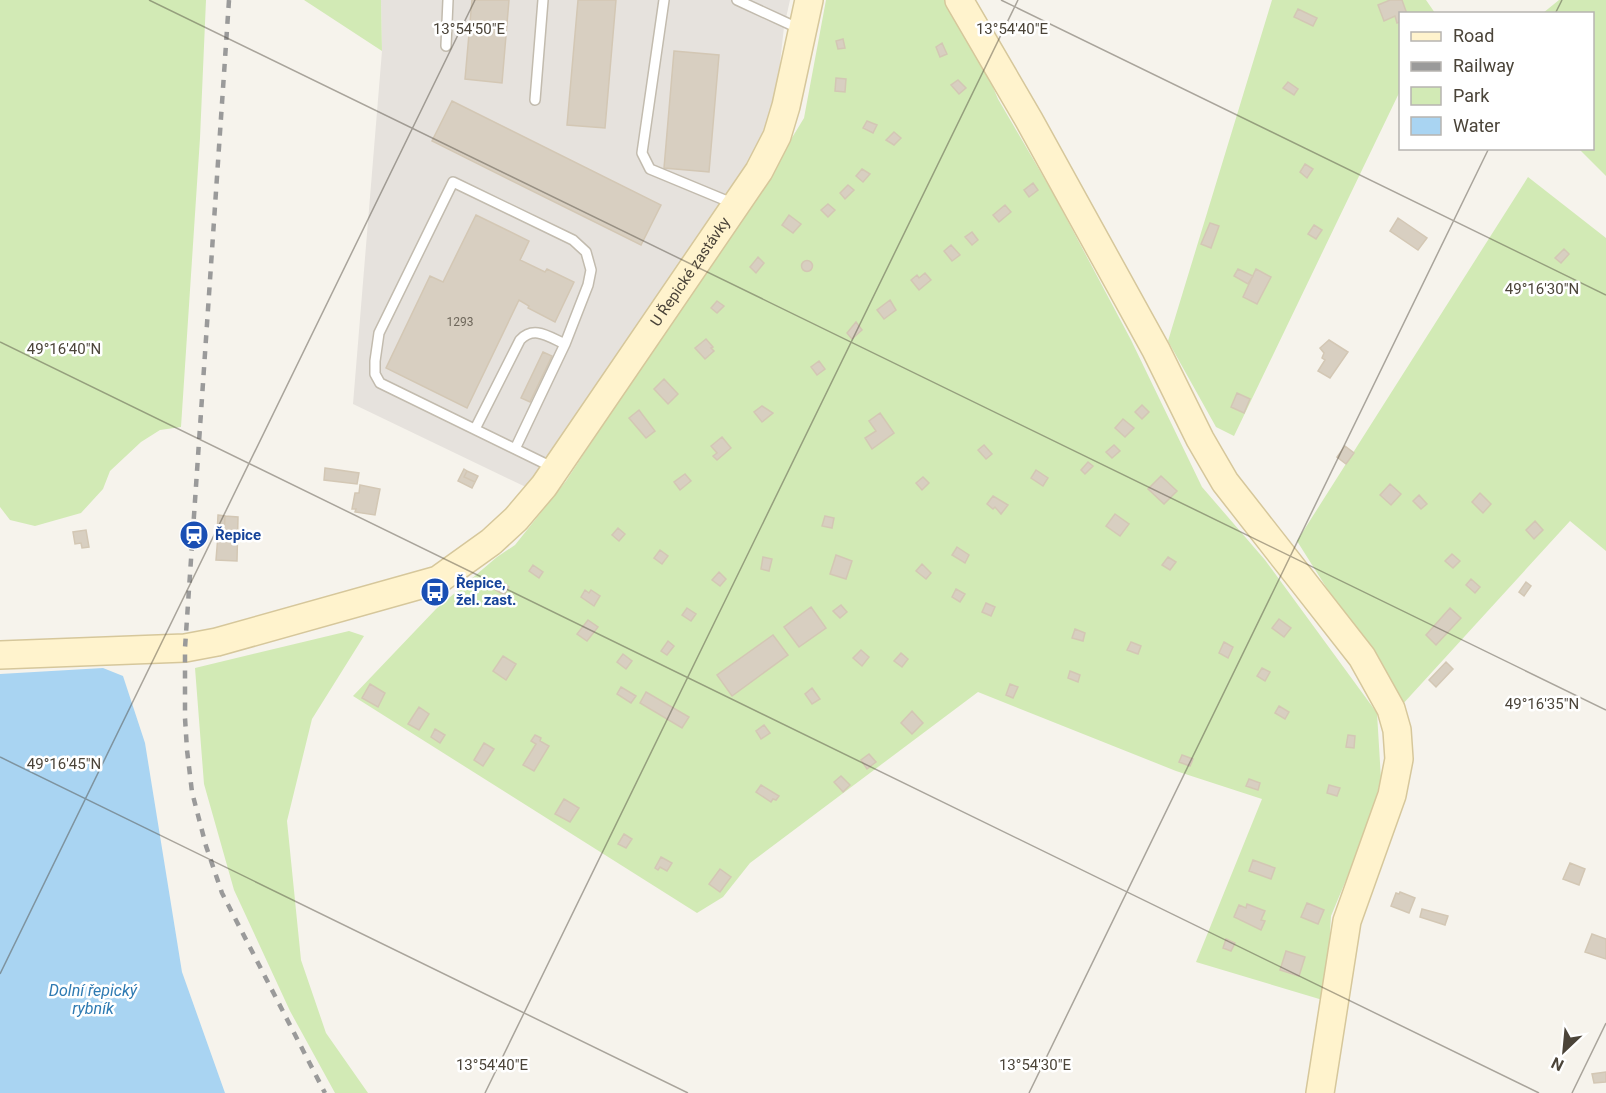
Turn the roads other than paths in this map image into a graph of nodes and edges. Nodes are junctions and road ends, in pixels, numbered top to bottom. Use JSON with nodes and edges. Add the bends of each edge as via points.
{"nodes":[{"id":1,"x":448,"y":0,"type":"edge"},
{"id":2,"x":543,"y":0,"type":"edge"},
{"id":3,"x":664,"y":0,"type":"edge"},
{"id":4,"x":738,"y":0,"type":"edge"},
{"id":5,"x":809,"y":0,"type":"edge"},
{"id":6,"x":959,"y":0,"type":"edge"},
{"id":7,"x":803,"y":30,"type":"junction"},
{"id":8,"x":446,"y":46,"type":"dead end"},
{"id":9,"x":535,"y":100,"type":"dead end"},
{"id":10,"x":736,"y":205,"type":"junction"},
{"id":11,"x":565,"y":344,"type":"junction"},
{"id":12,"x":475,"y":429,"type":"junction"},
{"id":13,"x":515,"y":449,"type":"junction"},
{"id":14,"x":556,"y":469,"type":"junction"},
{"id":15,"x":0,"y":656,"type":"edge"},
{"id":16,"x":1320,"y":1093,"type":"edge"}],
"edges":[{"from":1,"to":8,"type":"lane"},
{"from":2,"to":9,"type":"lane"},
{"from":3,"to":10,"type":"lane","via":[[642,153],[650,169]]},
{"from":4,"to":7,"type":"lane"},
{"from":5,"to":7,"type":"street","name":"U Řepické zastávky"},
{"from":6,"to":16,"type":"street","via":[[1156,350],[1225,482],[1362,657],[1391,709],[1399,759],[1392,795],[1347,921]]},
{"from":7,"to":10,"type":"street","name":"U Řepické zastávky","via":[[777,136]]},
{"from":10,"to":14,"type":"street","name":"U Řepické zastávky"},
{"from":11,"to":12,"type":"lane","via":[[535,331],[526,333]]},
{"from":11,"to":12,"type":"lane","via":[[588,285],[591,270],[586,252],[573,240],[453,182],[379,333],[375,374],[380,383]]},
{"from":11,"to":13,"type":"lane"},
{"from":12,"to":13,"type":"lane"},
{"from":13,"to":14,"type":"lane"},
{"from":14,"to":15,"type":"street","name":"U Řepické zastávky","via":[[516,519],[438,580],[228,640],[185,648]]}]}
